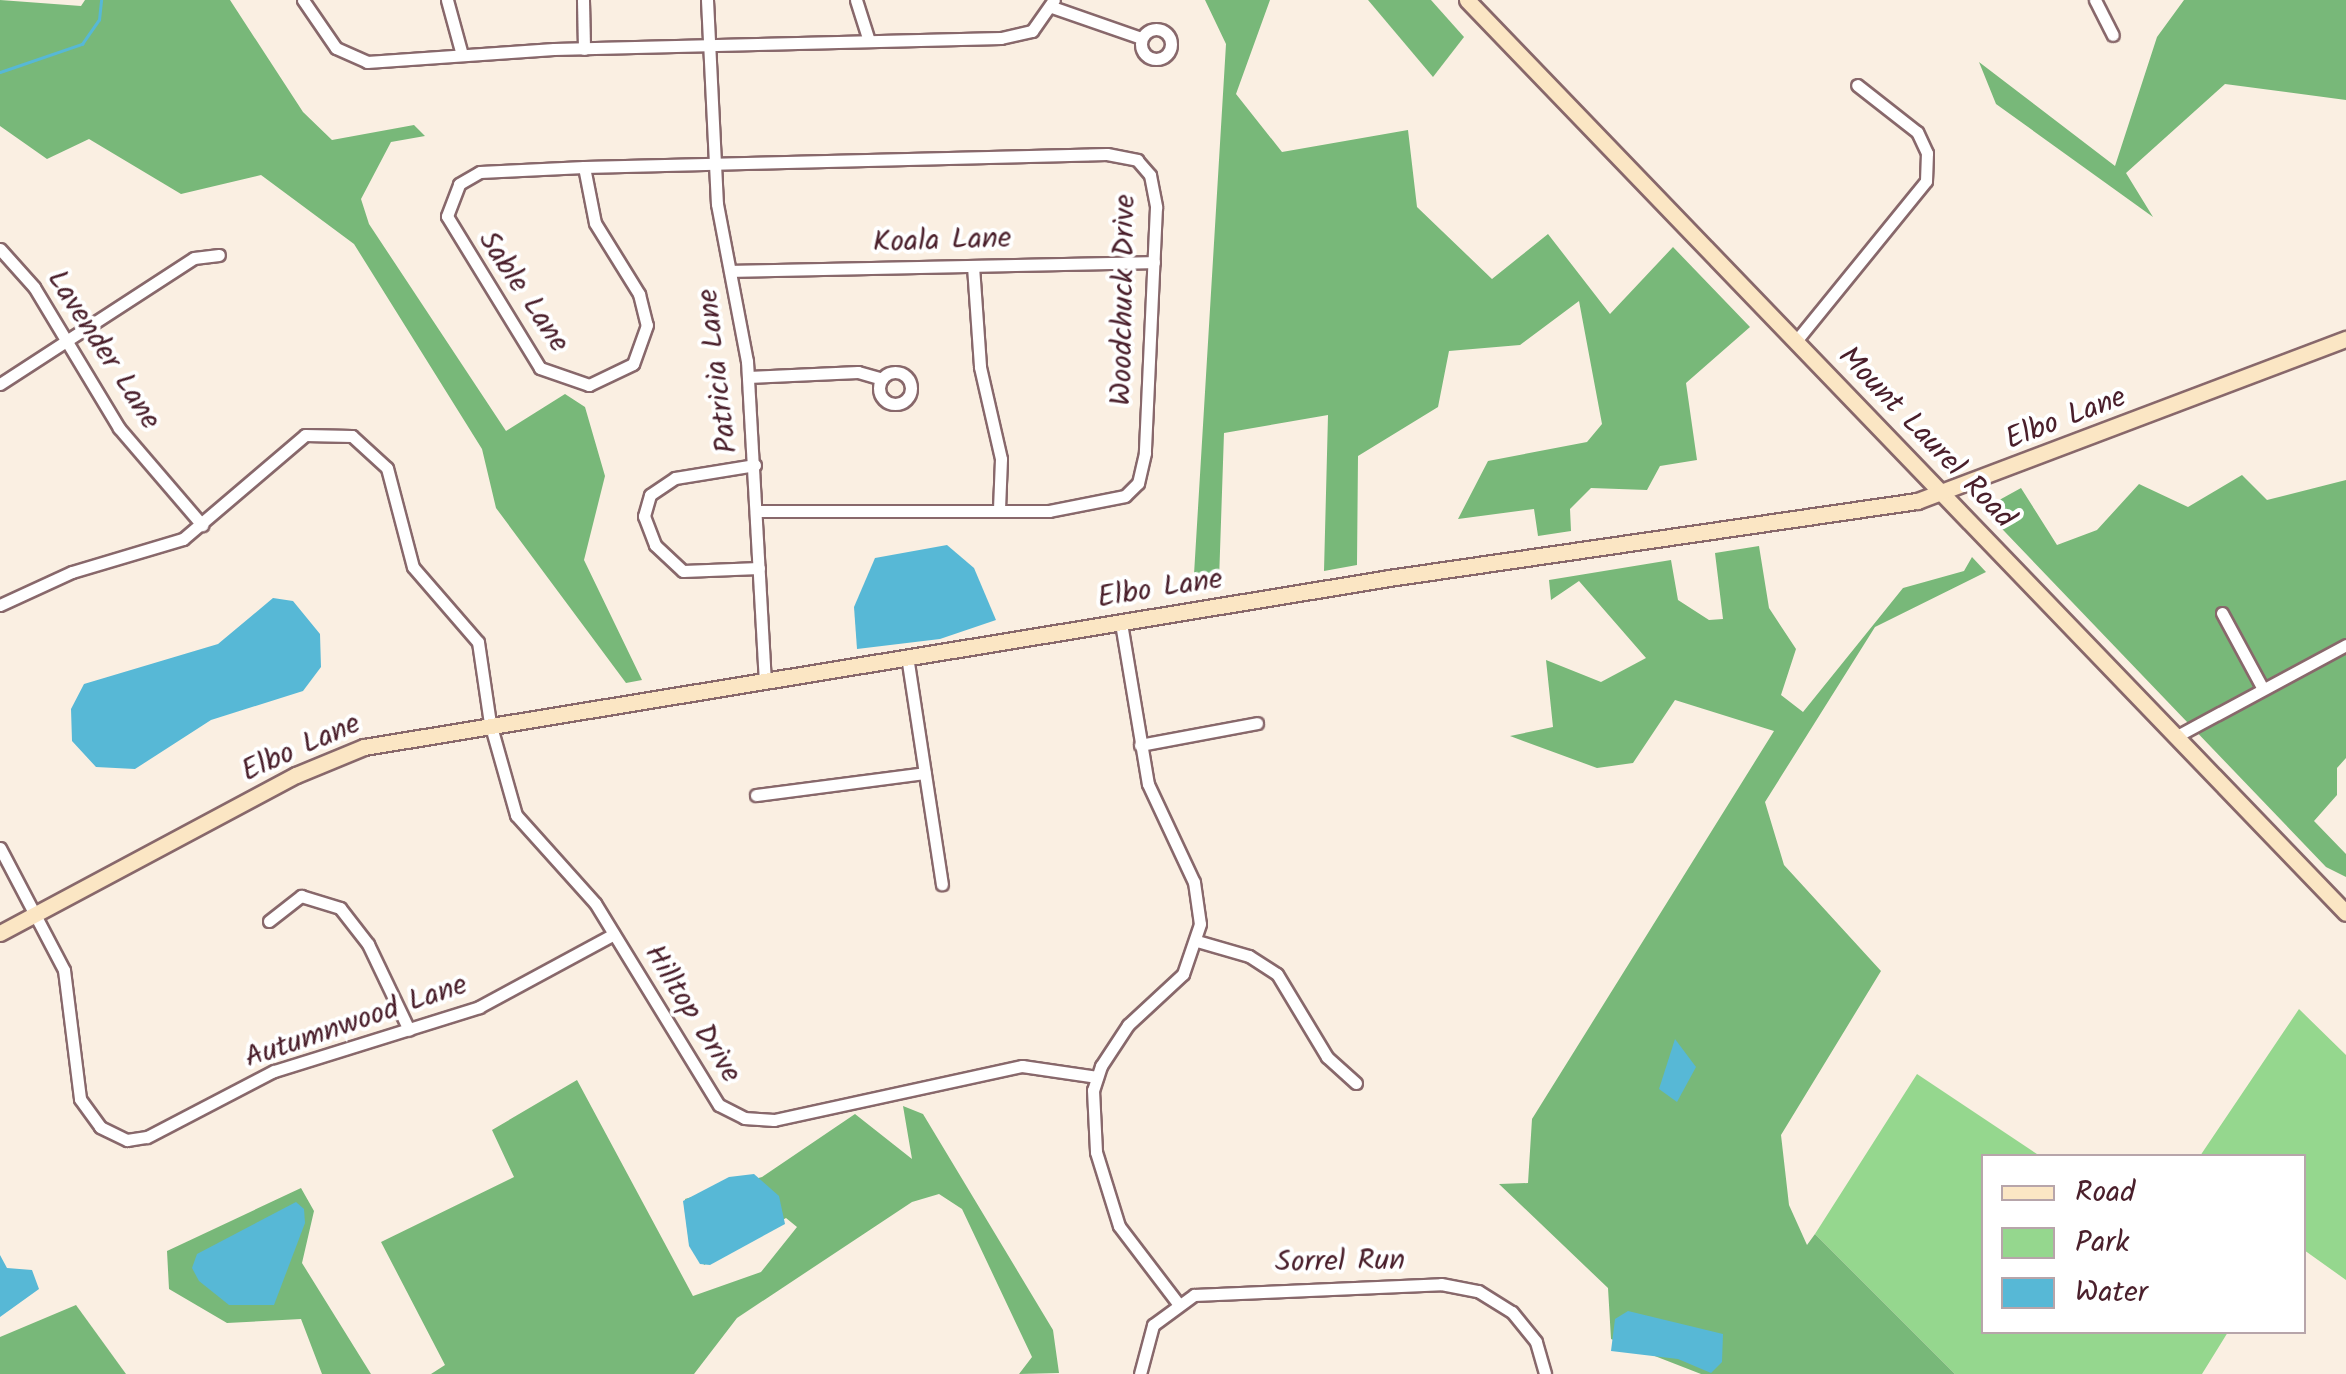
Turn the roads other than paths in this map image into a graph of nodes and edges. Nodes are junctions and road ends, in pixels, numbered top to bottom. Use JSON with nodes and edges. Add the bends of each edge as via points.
{"nodes":[{"id":1,"x":303,"y":0,"type":"edge"},
{"id":2,"x":447,"y":0,"type":"edge"},
{"id":3,"x":583,"y":0,"type":"edge"},
{"id":4,"x":707,"y":0,"type":"edge"},
{"id":5,"x":856,"y":0,"type":"edge"},
{"id":6,"x":1466,"y":0,"type":"edge"},
{"id":7,"x":2094,"y":0,"type":"edge"},
{"id":8,"x":1053,"y":4,"type":"edge"},
{"id":9,"x":2113,"y":35,"type":"dead end"},
{"id":10,"x":1141,"y":38,"type":"dead end"},
{"id":11,"x":869,"y":41,"type":"junction"},
{"id":12,"x":707,"y":47,"type":"junction"},
{"id":13,"x":584,"y":49,"type":"junction"},
{"id":14,"x":462,"y":54,"type":"junction"},
{"id":15,"x":1857,"y":85,"type":"dead end"},
{"id":16,"x":712,"y":160,"type":"junction"},
{"id":17,"x":584,"y":167,"type":"junction"},
{"id":18,"x":0,"y":249,"type":"edge"},
{"id":19,"x":219,"y":255,"type":"dead end"},
{"id":20,"x":1154,"y":262,"type":"junction"},
{"id":21,"x":974,"y":266,"type":"junction"},
{"id":22,"x":732,"y":271,"type":"junction"},
{"id":23,"x":2346,"y":339,"type":"edge"},
{"id":24,"x":66,"y":341,"type":"junction"},
{"id":25,"x":1796,"y":341,"type":"junction"},
{"id":26,"x":748,"y":377,"type":"junction"},
{"id":27,"x":882,"y":378,"type":"dead end"},
{"id":28,"x":0,"y":384,"type":"edge"},
{"id":29,"x":755,"y":466,"type":"junction"},
{"id":30,"x":1941,"y":495,"type":"junction"},
{"id":31,"x":999,"y":508,"type":"junction"},
{"id":32,"x":758,"y":511,"type":"junction"},
{"id":33,"x":202,"y":525,"type":"junction"},
{"id":34,"x":759,"y":568,"type":"junction"},
{"id":35,"x":0,"y":605,"type":"edge"},
{"id":36,"x":2222,"y":613,"type":"dead end"},
{"id":37,"x":1120,"y":623,"type":"junction"},
{"id":38,"x":2346,"y":645,"type":"edge"},
{"id":39,"x":906,"y":656,"type":"junction"},
{"id":40,"x":765,"y":679,"type":"junction"},
{"id":41,"x":2262,"y":689,"type":"junction"},
{"id":42,"x":490,"y":723,"type":"junction"},
{"id":43,"x":1257,"y":723,"type":"dead end"},
{"id":44,"x":2177,"y":736,"type":"junction"},
{"id":45,"x":1140,"y":745,"type":"junction"},
{"id":46,"x":925,"y":773,"type":"junction"},
{"id":47,"x":756,"y":795,"type":"dead end"},
{"id":48,"x":0,"y":848,"type":"edge"},
{"id":49,"x":942,"y":884,"type":"dead end"},
{"id":50,"x":2346,"y":913,"type":"edge"},
{"id":51,"x":37,"y":914,"type":"junction"},
{"id":52,"x":269,"y":921,"type":"dead end"},
{"id":53,"x":0,"y":933,"type":"edge"},
{"id":54,"x":614,"y":934,"type":"junction"},
{"id":55,"x":1197,"y":941,"type":"junction"},
{"id":56,"x":409,"y":1030,"type":"junction"},
{"id":57,"x":1097,"y":1077,"type":"junction"},
{"id":58,"x":1356,"y":1083,"type":"dead end"},
{"id":59,"x":1177,"y":1302,"type":"junction"},
{"id":60,"x":1140,"y":1374,"type":"edge"},
{"id":61,"x":1545,"y":1374,"type":"edge"}],
"edges":[{"from":1,"to":14,"type":"street","via":[[328,39],[355,60]]},
{"from":2,"to":14,"type":"street"},
{"from":3,"to":13,"type":"street"},
{"from":4,"to":12,"type":"street","name":"Patricia Lane"},
{"from":5,"to":11,"type":"street"},
{"from":6,"to":25,"type":"street","name":"Mount Laurel Road"},
{"from":7,"to":9,"type":"street"},
{"from":8,"to":10,"type":"street"},
{"from":8,"to":11,"type":"street","via":[[1032,31],[1012,37]]},
{"from":11,"to":12,"type":"street"},
{"from":12,"to":13,"type":"street"},
{"from":12,"to":16,"type":"street","name":"Patricia Lane"},
{"from":13,"to":14,"type":"street"},
{"from":15,"to":25,"type":"street","via":[[1917,132],[1928,174],[1918,198]]},
{"from":16,"to":17,"type":"street","name":"Sable Lane"},
{"from":16,"to":20,"type":"street","name":"Woodchuck Drive","via":[[1128,156],[1145,167],[1154,185]]},
{"from":16,"to":22,"type":"street","name":"Patricia Lane"},
{"from":17,"to":17,"type":"street","name":"Sable Lane","via":[[480,172],[459,184],[447,216],[540,368],[589,385],[626,371],[647,326],[639,294],[594,223]]},
{"from":18,"to":24,"type":"street","name":"Lavender Lane","via":[[20,266]]},
{"from":19,"to":24,"type":"street","via":[[194,258]]},
{"from":20,"to":21,"type":"street","name":"Koala Lane"},
{"from":20,"to":31,"type":"street","name":"Woodchuck Drive","via":[[1138,483],[1125,496],[1098,505]]},
{"from":21,"to":22,"type":"street","name":"Koala Lane"},
{"from":21,"to":31,"type":"street","via":[[980,368],[1001,459]]},
{"from":22,"to":26,"type":"street","name":"Patricia Lane"},
{"from":23,"to":30,"type":"street","name":"Elbo Lane"},
{"from":24,"to":28,"type":"street"},
{"from":24,"to":33,"type":"street","name":"Lavender Lane","via":[[118,428]]},
{"from":25,"to":30,"type":"street","name":"Mount Laurel Road"},
{"from":26,"to":27,"type":"street","via":[[858,372]]},
{"from":26,"to":29,"type":"street","name":"Patricia Lane"},
{"from":29,"to":32,"type":"street","name":"Patricia Lane"},
{"from":29,"to":34,"type":"street","via":[[666,482],[650,495],[644,516],[655,545],[682,571]]},
{"from":30,"to":37,"type":"street","name":"Elbo Lane"},
{"from":30,"to":44,"type":"street","name":"Mount Laurel Road"},
{"from":31,"to":32,"type":"street","name":"Woodchuck Drive"},
{"from":32,"to":34,"type":"street","name":"Patricia Lane"},
{"from":33,"to":35,"type":"street","name":"Hilltop Drive","via":[[170,545],[72,572]]},
{"from":33,"to":42,"type":"street","name":"Hilltop Drive","via":[[293,441],[329,431],[362,442],[392,480],[413,567],[478,642]]},
{"from":34,"to":40,"type":"street","name":"Patricia Lane"},
{"from":36,"to":41,"type":"street"},
{"from":37,"to":39,"type":"street","name":"Elbo Lane"},
{"from":37,"to":45,"type":"street"},
{"from":38,"to":41,"type":"street"},
{"from":39,"to":40,"type":"street","name":"Elbo Lane"},
{"from":39,"to":46,"type":"street"},
{"from":40,"to":42,"type":"street","name":"Elbo Lane"},
{"from":41,"to":44,"type":"street"},
{"from":42,"to":51,"type":"street","name":"Elbo Lane","via":[[364,747],[318,764]]},
{"from":42,"to":54,"type":"street","name":"Hilltop Drive","via":[[522,826],[595,903]]},
{"from":43,"to":45,"type":"street"},
{"from":44,"to":50,"type":"street","name":"Mount Laurel Road"},
{"from":45,"to":55,"type":"street","via":[[1153,799],[1194,882]]},
{"from":46,"to":47,"type":"street"},
{"from":46,"to":49,"type":"street"},
{"from":48,"to":51,"type":"street","name":"Autumnwood Lane"},
{"from":51,"to":53,"type":"street","name":"Elbo Lane"},
{"from":51,"to":56,"type":"street","name":"Autumnwood Lane","via":[[64,970],[76,1088],[92,1119],[117,1137],[146,1137],[274,1071]]},
{"from":52,"to":56,"type":"street","via":[[301,896],[340,908],[368,944]]},
{"from":54,"to":56,"type":"street","name":"Autumnwood Lane","via":[[479,1007]]},
{"from":54,"to":57,"type":"street","name":"Hilltop Drive","via":[[709,1095],[744,1118],[816,1113],[1022,1066]]},
{"from":55,"to":57,"type":"street","via":[[1183,974],[1120,1035]]},
{"from":55,"to":58,"type":"street","via":[[1249,956],[1277,974],[1327,1057]]},
{"from":57,"to":59,"type":"street","via":[[1094,1128],[1105,1195],[1125,1235]]},
{"from":59,"to":60,"type":"street","via":[[1147,1337]]},
{"from":59,"to":61,"type":"street","name":"Sorrel Run","via":[[1220,1290],[1453,1284],[1490,1296],[1522,1321]]}]}
